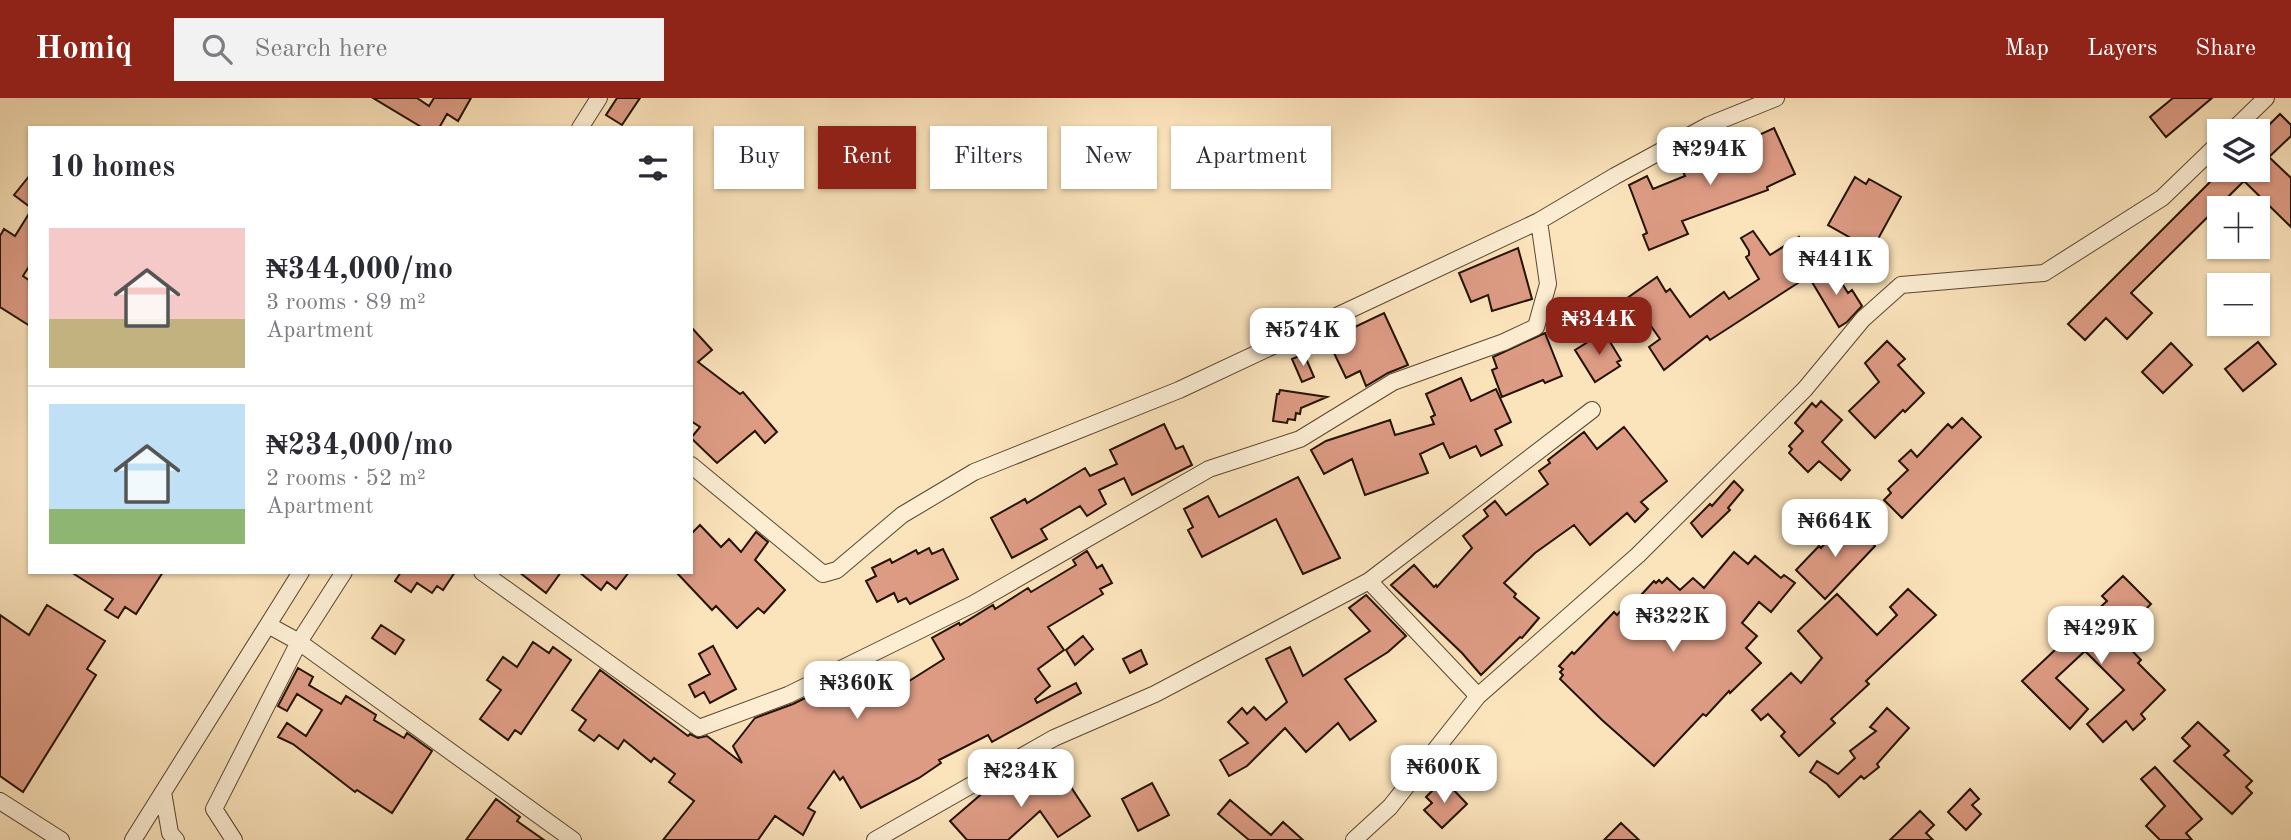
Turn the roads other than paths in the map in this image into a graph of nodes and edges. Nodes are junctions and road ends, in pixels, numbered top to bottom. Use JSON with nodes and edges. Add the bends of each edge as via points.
{"nodes":[{"id":1,"x":599,"y":98,"type":"edge"},
{"id":2,"x":1776,"y":98,"type":"edge"},
{"id":3,"x":2266,"y":98,"type":"edge"},
{"id":4,"x":2244,"y":119,"type":"edge"},
{"id":5,"x":581,"y":126,"type":"edge"},
{"id":6,"x":2207,"y":155,"type":"edge"},
{"id":7,"x":1539,"y":221,"type":"junction"},
{"id":8,"x":1592,"y":410,"type":"dead end"},
{"id":9,"x":693,"y":466,"type":"edge"},
{"id":10,"x":300,"y":574,"type":"edge"},
{"id":11,"x":343,"y":574,"type":"edge"},
{"id":12,"x":485,"y":574,"type":"edge"},
{"id":13,"x":1369,"y":581,"type":"junction"},
{"id":14,"x":268,"y":625,"type":"junction"},
{"id":15,"x":299,"y":642,"type":"junction"},
{"id":16,"x":1478,"y":696,"type":"junction"},
{"id":17,"x":163,"y":792,"type":"junction"},
{"id":18,"x":0,"y":800,"type":"edge"},
{"id":19,"x":61,"y":840,"type":"edge"},
{"id":20,"x":133,"y":840,"type":"edge"},
{"id":21,"x":176,"y":840,"type":"edge"},
{"id":22,"x":234,"y":840,"type":"edge"},
{"id":23,"x":573,"y":840,"type":"edge"},
{"id":24,"x":875,"y":840,"type":"edge"},
{"id":25,"x":1354,"y":840,"type":"edge"}],
"edges":[{"from":1,"to":5,"type":"street"},
{"from":2,"to":7,"type":"street","via":[[1709,125]]},
{"from":3,"to":4,"type":"street"},
{"from":6,"to":16,"type":"street","via":[[2162,198],[2044,273],[1901,285],[1863,319],[1805,389],[1638,555]]},
{"from":7,"to":9,"type":"street","via":[[1179,390],[974,472],[902,515],[837,570],[823,574]]},
{"from":7,"to":12,"type":"street","via":[[1548,284],[1536,327],[1393,382],[1300,439],[1209,469],[973,604],[788,695],[699,728]]},
{"from":8,"to":13,"type":"street"},
{"from":10,"to":14,"type":"street"},
{"from":11,"to":15,"type":"street"},
{"from":13,"to":16,"type":"street"},
{"from":13,"to":24,"type":"street","via":[[1155,694],[1054,738]]},
{"from":14,"to":15,"type":"street"},
{"from":14,"to":17,"type":"street"},
{"from":15,"to":22,"type":"street","via":[[214,809]]},
{"from":15,"to":23,"type":"street"},
{"from":16,"to":25,"type":"street","via":[[1390,807]]},
{"from":17,"to":20,"type":"street"},
{"from":17,"to":21,"type":"street","via":[[170,833]]},
{"from":18,"to":19,"type":"street"}]}
